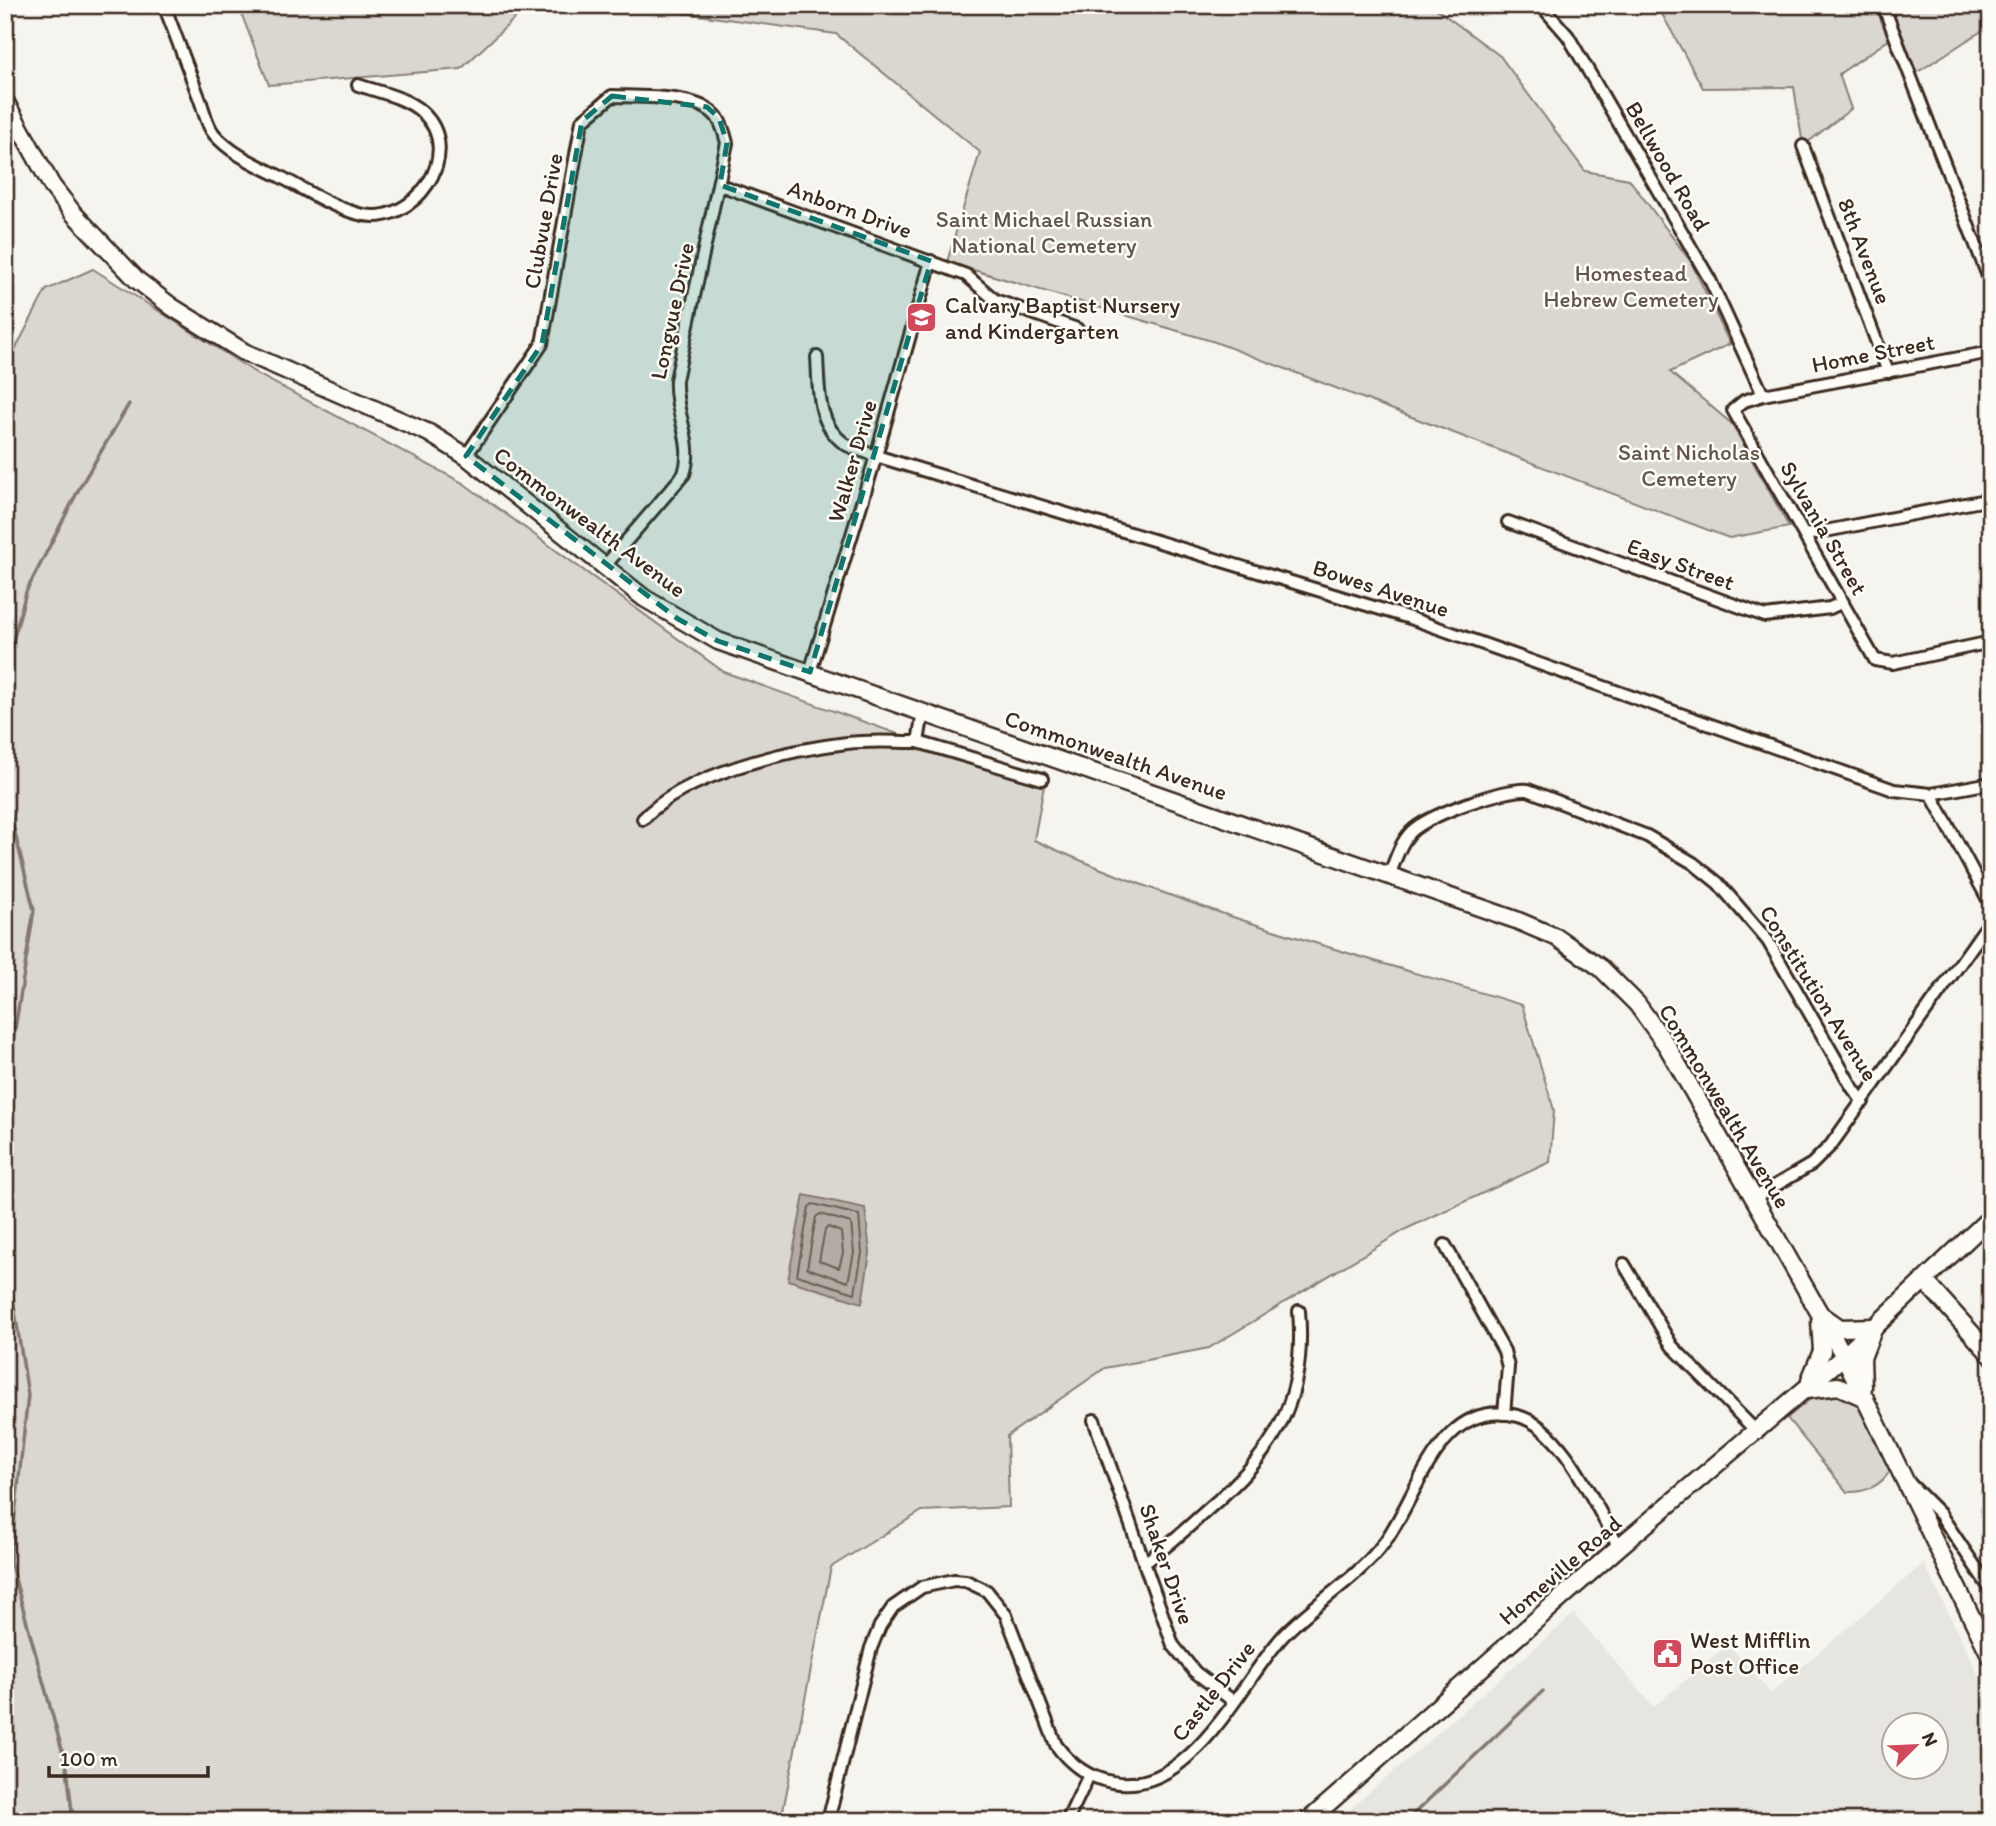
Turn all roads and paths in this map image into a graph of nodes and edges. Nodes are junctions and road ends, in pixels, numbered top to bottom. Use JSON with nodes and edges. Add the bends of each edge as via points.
{"nodes":[{"id":1,"x":164,"y":5,"type":"edge"},
{"id":2,"x":1541,"y":5,"type":"edge"},
{"id":3,"x":1883,"y":5,"type":"edge"},
{"id":4,"x":358,"y":85,"type":"dead end"},
{"id":5,"x":5,"y":101,"type":"edge"},
{"id":6,"x":719,"y":118,"type":"joint"},
{"id":7,"x":1803,"y":146,"type":"dead end"},
{"id":8,"x":720,"y":185,"type":"junction"},
{"id":9,"x":931,"y":261,"type":"junction"},
{"id":10,"x":1991,"y":284,"type":"edge"},
{"id":11,"x":1077,"y":329,"type":"dead end"},
{"id":12,"x":1991,"y":352,"type":"edge"},
{"id":13,"x":817,"y":357,"type":"dead end"},
{"id":14,"x":1888,"y":372,"type":"junction"},
{"id":15,"x":1763,"y":395,"type":"junction"},
{"id":16,"x":466,"y":456,"type":"junction"},
{"id":17,"x":876,"y":456,"type":"junction"},
{"id":18,"x":1991,"y":499,"type":"edge"},
{"id":19,"x":1508,"y":522,"type":"dead end"},
{"id":20,"x":1805,"y":535,"type":"junction"},
{"id":21,"x":604,"y":567,"type":"junction"},
{"id":22,"x":1843,"y":602,"type":"junction"},
{"id":23,"x":1991,"y":642,"type":"edge"},
{"id":24,"x":810,"y":672,"type":"junction"},
{"id":25,"x":923,"y":712,"type":"junction"},
{"id":26,"x":918,"y":742,"type":"junction"},
{"id":27,"x":1042,"y":779,"type":"dead end"},
{"id":28,"x":1991,"y":783,"type":"edge"},
{"id":29,"x":1931,"y":794,"type":"junction"},
{"id":30,"x":643,"y":819,"type":"dead end"},
{"id":31,"x":1390,"y":876,"type":"junction"},
{"id":32,"x":1991,"y":905,"type":"edge"},
{"id":33,"x":1991,"y":920,"type":"edge"},
{"id":34,"x":1863,"y":1102,"type":"junction"},
{"id":35,"x":1754,"y":1198,"type":"junction"},
{"id":36,"x":1991,"y":1217,"type":"edge"},
{"id":37,"x":1445,"y":1245,"type":"dead end"},
{"id":38,"x":1624,"y":1265,"type":"dead end"},
{"id":39,"x":1924,"y":1281,"type":"junction"},
{"id":40,"x":1299,"y":1311,"type":"dead end"},
{"id":41,"x":1818,"y":1312,"type":"junction"},
{"id":42,"x":1875,"y":1327,"type":"junction"},
{"id":43,"x":1991,"y":1355,"type":"edge"},
{"id":44,"x":1844,"y":1356,"type":"junction"},
{"id":45,"x":1802,"y":1392,"type":"junction"},
{"id":46,"x":1864,"y":1398,"type":"junction"},
{"id":47,"x":1504,"y":1414,"type":"junction"},
{"id":48,"x":1094,"y":1420,"type":"dead end"},
{"id":49,"x":1755,"y":1431,"type":"junction"},
{"id":50,"x":1904,"y":1478,"type":"junction"},
{"id":51,"x":1619,"y":1547,"type":"junction"},
{"id":52,"x":1144,"y":1563,"type":"junction"},
{"id":53,"x":1991,"y":1590,"type":"edge"},
{"id":54,"x":1991,"y":1657,"type":"edge"},
{"id":55,"x":1233,"y":1701,"type":"junction"},
{"id":56,"x":1089,"y":1775,"type":"junction"},
{"id":57,"x":828,"y":1821,"type":"edge"},
{"id":58,"x":1066,"y":1821,"type":"edge"},
{"id":59,"x":1308,"y":1821,"type":"edge"}],
"edges":[{"from":1,"to":4,"type":"street","via":[[212,133],[236,153],[315,195],[359,214],[390,213],[405,207],[428,186],[435,173],[438,139],[424,113],[411,103]]},
{"from":2,"to":15,"type":"street","name":"Bellwood Road","via":[[1568,36],[1710,280]]},
{"from":3,"to":10,"type":"street"},
{"from":5,"to":16,"type":"street","name":"Commonwealth Avenue","via":[[52,186],[137,280],[172,307],[244,352],[429,433]]},
{"from":6,"to":8,"type":"street","name":"Longvue Drive","via":[[727,143]]},
{"from":6,"to":16,"type":"street","name":"Clubvue Drive","via":[[707,107],[685,101],[612,96],[582,121],[542,344]]},
{"from":7,"to":14,"type":"street","name":"8th Avenue"},
{"from":8,"to":9,"type":"street","name":"Anborn Drive"},
{"from":8,"to":21,"type":"street","name":"Longvue Drive","via":[[676,380],[675,400],[689,441],[689,458],[684,474]]},
{"from":9,"to":11,"type":"street","name":"Anborn Drive","via":[[966,275],[995,300]]},
{"from":9,"to":17,"type":"street","name":"Walker Drive"},
{"from":12,"to":14,"type":"street","name":"Home Street"},
{"from":13,"to":17,"type":"street","name":"Bowes Avenue","via":[[820,407],[829,425],[845,443]]},
{"from":14,"to":15,"type":"street","name":"Home Street"},
{"from":15,"to":20,"type":"street","name":"Sylvania Street","via":[[1733,410]]},
{"from":16,"to":21,"type":"street","name":"Commonwealth Avenue"},
{"from":17,"to":24,"type":"street","name":"Walker Drive"},
{"from":17,"to":29,"type":"street","name":"Bowes Avenue","via":[[1397,614],[1894,790]]},
{"from":18,"to":20,"type":"street"},
{"from":19,"to":22,"type":"street","name":"Easy Street","via":[[1765,616],[1830,608]]},
{"from":20,"to":22,"type":"street","name":"Sylvania Street"},
{"from":21,"to":24,"type":"street","name":"Commonwealth Avenue","via":[[644,598],[719,641]]},
{"from":22,"to":23,"type":"street","name":"Sylvania Street","via":[[1875,660],[1893,663]]},
{"from":24,"to":25,"type":"street","name":"Commonwealth Avenue"},
{"from":25,"to":26,"type":"street"},
{"from":25,"to":31,"type":"street","name":"Commonwealth Avenue"},
{"from":26,"to":27,"type":"street"},
{"from":26,"to":30,"type":"street","via":[[849,742],[752,764],[659,802]]},
{"from":28,"to":29,"type":"street","name":"Bowes Avenue"},
{"from":29,"to":32,"type":"street"},
{"from":31,"to":34,"type":"street","name":"Constitution Avenue","via":[[1405,841],[1418,826],[1511,790],[1528,790],[1647,835],[1705,872],[1759,929]]},
{"from":31,"to":35,"type":"street","name":"Commonwealth Avenue","via":[[1545,932],[1609,974],[1659,1034]]},
{"from":33,"to":34,"type":"street"},
{"from":34,"to":35,"type":"street","via":[[1822,1155]]},
{"from":35,"to":41,"type":"street","name":"Commonwealth Avenue"},
{"from":36,"to":39,"type":"street","name":"Homeville Road"},
{"from":37,"to":47,"type":"street","via":[[1504,1351],[1508,1375]]},
{"from":38,"to":49,"type":"street","via":[[1672,1346]]},
{"from":39,"to":42,"type":"street","name":"Homeville Road"},
{"from":39,"to":43,"type":"street"},
{"from":40,"to":52,"type":"street","via":[[1298,1373],[1275,1439],[1241,1481]]},
{"from":41,"to":42,"type":"street","via":[[1840,1328]]},
{"from":41,"to":44,"type":"street","name":"Commonwealth Avenue"},
{"from":41,"to":45,"type":"street","via":[[1822,1351]]},
{"from":42,"to":44,"type":"street","name":"Homeville Road"},
{"from":42,"to":46,"type":"street","via":[[1862,1359]]},
{"from":44,"to":45,"type":"street","name":"Homeville Road"},
{"from":44,"to":46,"type":"street","name":"Commonwealth Avenue"},
{"from":45,"to":46,"type":"street","via":[[1838,1386]]},
{"from":45,"to":49,"type":"street","name":"Homeville Road"},
{"from":46,"to":50,"type":"street","name":"Commonwealth Avenue"},
{"from":47,"to":51,"type":"street","via":[[1528,1419],[1556,1440]]},
{"from":47,"to":55,"type":"street","name":"Castle Drive","via":[[1477,1417],[1448,1434],[1384,1543],[1288,1632]]},
{"from":48,"to":52,"type":"street","name":"Shaker Drive"},
{"from":49,"to":51,"type":"street","name":"Homeville Road"},
{"from":50,"to":53,"type":"street","via":[[1940,1514]]},
{"from":50,"to":54,"type":"street","name":"Commonwealth Avenue"},
{"from":51,"to":59,"type":"street","name":"Homeville Road"},
{"from":52,"to":55,"type":"street","name":"Shaker Drive","via":[[1178,1653]]},
{"from":55,"to":56,"type":"street","name":"Castle Drive","via":[[1193,1753],[1165,1776],[1121,1784]]},
{"from":56,"to":57,"type":"street","name":"Castle Drive","via":[[1070,1762],[1051,1737],[1001,1606],[976,1585],[943,1580],[902,1599],[880,1626],[870,1648]]},
{"from":56,"to":58,"type":"street"}]}
